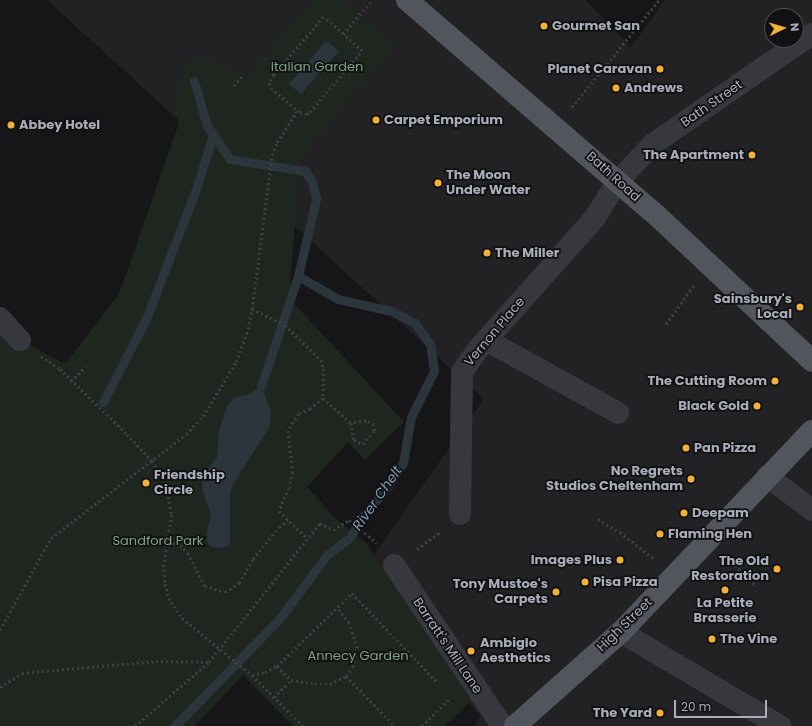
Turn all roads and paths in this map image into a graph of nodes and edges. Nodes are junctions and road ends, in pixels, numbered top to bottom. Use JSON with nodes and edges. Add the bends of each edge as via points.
{"nodes":[{"id":1,"x":372,"y":0,"type":"edge"},
{"id":2,"x":407,"y":0,"type":"edge"},
{"id":3,"x":659,"y":0,"type":"edge"},
{"id":4,"x":343,"y":34,"type":"junction"},
{"id":5,"x":812,"y":34,"type":"edge"},
{"id":6,"x":242,"y":76,"type":"dead end"},
{"id":7,"x":234,"y":86,"type":"dead end"},
{"id":8,"x":298,"y":110,"type":"junction"},
{"id":9,"x":556,"y":126,"type":"junction"},
{"id":10,"x":618,"y":181,"type":"junction"},
{"id":11,"x":708,"y":265,"type":"junction"},
{"id":12,"x":252,"y":309,"type":"junction"},
{"id":13,"x":0,"y":318,"type":"edge"},
{"id":14,"x":666,"y":324,"type":"dead end"},
{"id":15,"x":20,"y":340,"type":"joint"},
{"id":16,"x":486,"y":340,"type":"junction"},
{"id":17,"x":812,"y":361,"type":"edge"},
{"id":18,"x":86,"y":366,"type":"dead end"},
{"id":19,"x":72,"y":380,"type":"junction"},
{"id":20,"x":323,"y":398,"type":"junction"},
{"id":21,"x":618,"y":413,"type":"dead end"},
{"id":22,"x":351,"y":423,"type":"junction"},
{"id":23,"x":812,"y":430,"type":"edge"},
{"id":24,"x":152,"y":461,"type":"junction"},
{"id":25,"x":767,"y":476,"type":"junction"},
{"id":26,"x":812,"y":510,"type":"edge"},
{"id":27,"x":460,"y":514,"type":"joint"},
{"id":28,"x":288,"y":520,"type":"junction"},
{"id":29,"x":598,"y":520,"type":"dead end"},
{"id":30,"x":307,"y":538,"type":"junction"},
{"id":31,"x":710,"y":539,"type":"junction"},
{"id":32,"x":168,"y":542,"type":"junction"},
{"id":33,"x":656,"y":560,"type":"dead end"},
{"id":34,"x":394,"y":565,"type":"junction"},
{"id":35,"x":756,"y":586,"type":"dead end"},
{"id":36,"x":337,"y":608,"type":"junction"},
{"id":37,"x":0,"y":630,"type":"edge"},
{"id":38,"x":621,"y":632,"type":"junction"},
{"id":39,"x":220,"y":650,"type":"junction"},
{"id":40,"x":209,"y":662,"type":"junction"},
{"id":41,"x":277,"y":666,"type":"junction"},
{"id":42,"x":252,"y":675,"type":"junction"},
{"id":43,"x":346,"y":676,"type":"junction"},
{"id":44,"x":291,"y":680,"type":"junction"},
{"id":45,"x":440,"y":685,"type":"dead end"},
{"id":46,"x":0,"y":686,"type":"edge"},
{"id":47,"x":446,"y":691,"type":"dead end"},
{"id":48,"x":274,"y":697,"type":"junction"},
{"id":49,"x":135,"y":726,"type":"edge"},
{"id":50,"x":303,"y":726,"type":"edge"},
{"id":51,"x":395,"y":726,"type":"edge"},
{"id":52,"x":422,"y":726,"type":"edge"},
{"id":53,"x":502,"y":726,"type":"edge"},
{"id":54,"x":514,"y":726,"type":"edge"},
{"id":55,"x":780,"y":726,"type":"edge"}],
"edges":[{"from":1,"to":4,"type":"path"},
{"from":2,"to":9,"type":"main road","name":"Bath Road"},
{"from":3,"to":9,"type":"path"},
{"from":4,"to":8,"type":"path","via":[[362,50],[310,112],[303,114]]},
{"from":4,"to":8,"type":"path","via":[[324,17],[271,80],[271,88]]},
{"from":5,"to":10,"type":"street","name":"Bath Street","via":[[654,144]]},
{"from":6,"to":7,"type":"path"},
{"from":8,"to":12,"type":"path","via":[[277,142],[272,155]]},
{"from":9,"to":10,"type":"main road","name":"Bath Road"},
{"from":10,"to":11,"type":"main road","name":"Bath Road"},
{"from":10,"to":16,"type":"street","name":"Vernon Place","via":[[594,219]]},
{"from":11,"to":14,"type":"path"},
{"from":11,"to":17,"type":"main road","name":"Bath Road"},
{"from":12,"to":20,"type":"path","via":[[285,325],[321,360],[324,369]]},
{"from":12,"to":24,"type":"path","via":[[236,362],[217,395],[186,434]]},
{"from":13,"to":15,"type":"street"},
{"from":15,"to":19,"type":"path"},
{"from":16,"to":21,"type":"street"},
{"from":16,"to":27,"type":"street","name":"Vernon Place","via":[[462,372]]},
{"from":18,"to":19,"type":"path"},
{"from":19,"to":24,"type":"path"},
{"from":20,"to":22,"type":"path"},
{"from":20,"to":28,"type":"path","via":[[299,414],[288,431],[292,472],[289,488],[279,511]]},
{"from":22,"to":22,"type":"path","via":[[354,440],[364,444],[374,431],[374,425],[366,420]]},
{"from":23,"to":25,"type":"main road","name":"High Street"},
{"from":24,"to":32,"type":"path","via":[[166,482],[170,494],[172,515]]},
{"from":24,"to":37,"type":"path","via":[[51,538]]},
{"from":25,"to":26,"type":"street"},
{"from":25,"to":31,"type":"main road","name":"High Street"},
{"from":27,"to":34,"type":"path","via":[[452,523]]},
{"from":28,"to":30,"type":"path"},
{"from":28,"to":32,"type":"path","via":[[279,527],[253,559],[239,583],[225,592],[205,586],[188,553],[180,545]]},
{"from":29,"to":33,"type":"path","via":[[620,532]]},
{"from":30,"to":34,"type":"path","via":[[320,523],[333,530],[349,520],[372,537]]},
{"from":30,"to":39,"type":"path"},
{"from":31,"to":35,"type":"path"},
{"from":31,"to":38,"type":"main road","name":"High Street"},
{"from":32,"to":39,"type":"path","via":[[164,571],[171,602],[182,618]]},
{"from":34,"to":53,"type":"street","name":"Barratt's Mill Lane"},
{"from":36,"to":41,"type":"path"},
{"from":36,"to":43,"type":"path","via":[[349,623],[357,648],[353,667]]},
{"from":36,"to":45,"type":"path","via":[[352,593]]},
{"from":38,"to":54,"type":"main road","name":"High Street"},
{"from":38,"to":55,"type":"street"},
{"from":39,"to":40,"type":"path"},
{"from":39,"to":42,"type":"path"},
{"from":40,"to":46,"type":"path","via":[[156,661],[22,673]]},
{"from":40,"to":49,"type":"path"},
{"from":41,"to":42,"type":"path"},
{"from":41,"to":44,"type":"path"},
{"from":42,"to":48,"type":"path"},
{"from":43,"to":44,"type":"path","via":[[330,684]]},
{"from":43,"to":51,"type":"path"},
{"from":44,"to":48,"type":"path"},
{"from":47,"to":52,"type":"path","via":[[451,697]]},
{"from":48,"to":50,"type":"path"}]}
